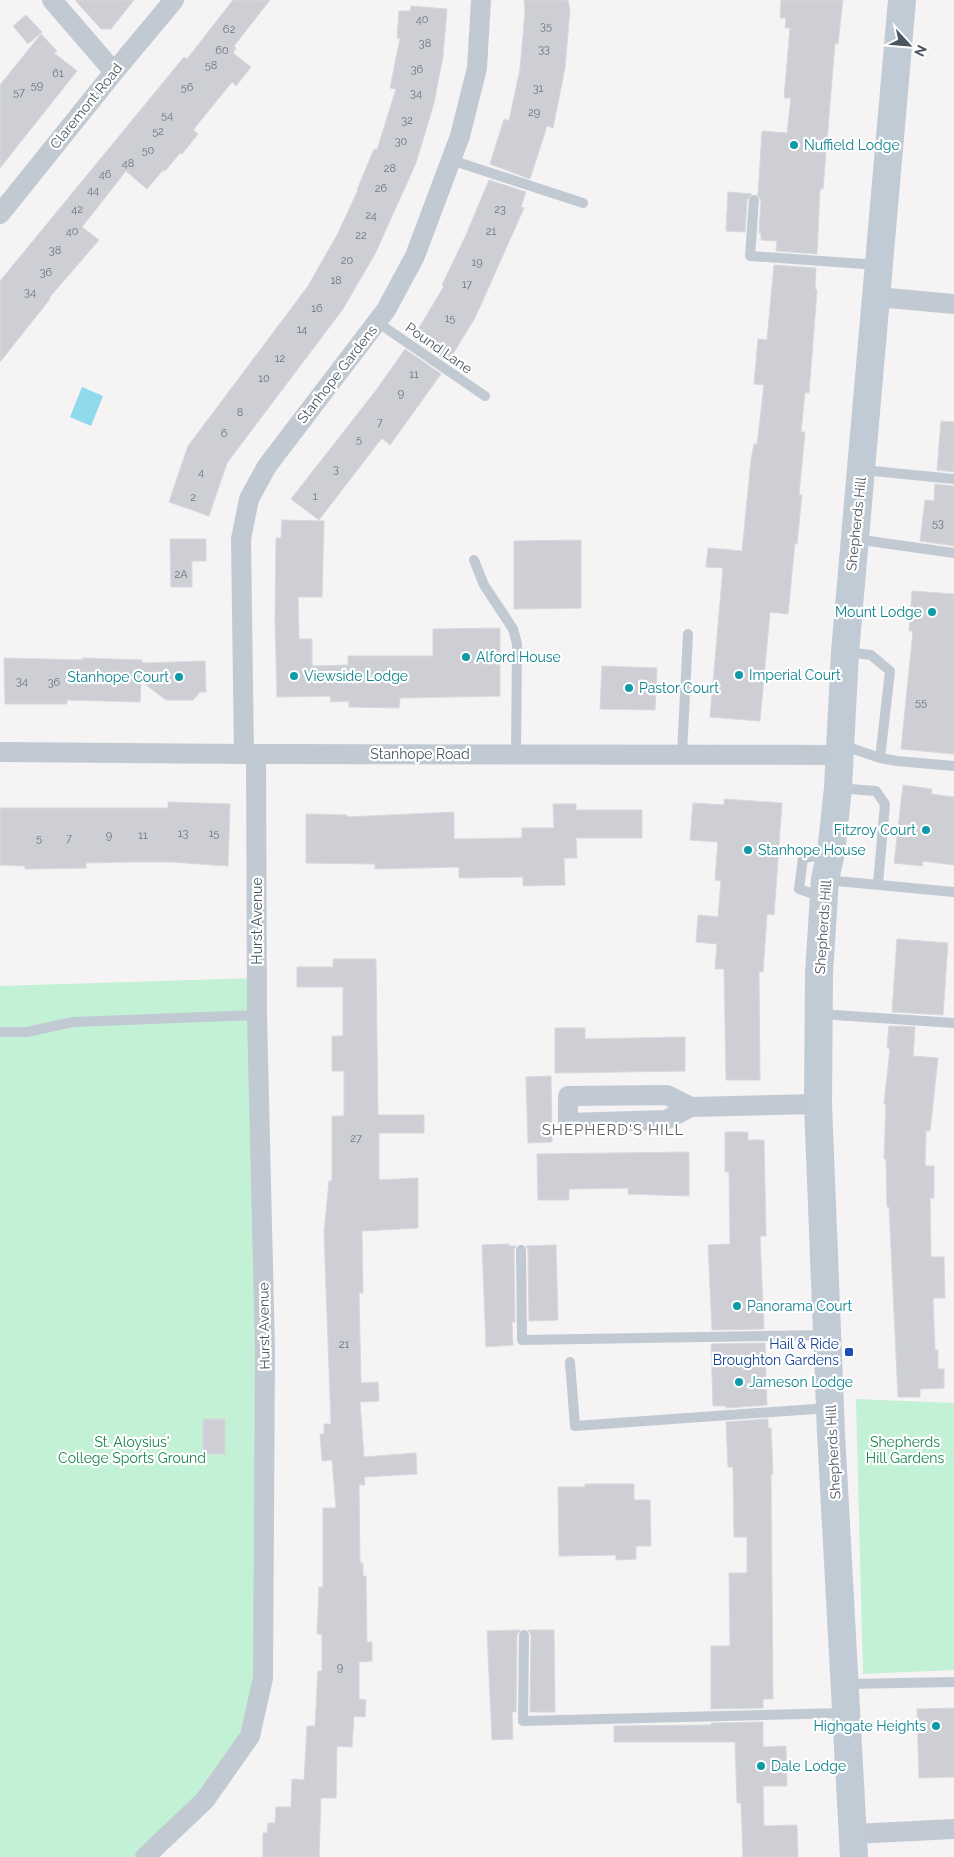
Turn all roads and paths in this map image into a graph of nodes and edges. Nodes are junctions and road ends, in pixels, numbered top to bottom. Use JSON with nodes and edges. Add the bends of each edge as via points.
{"nodes":[{"id":1,"x":52,"y":0,"type":"edge"},
{"id":2,"x":174,"y":0,"type":"edge"},
{"id":3,"x":481,"y":0,"type":"edge"},
{"id":4,"x":902,"y":0,"type":"edge"},
{"id":5,"x":114,"y":72,"type":"junction"},
{"id":6,"x":451,"y":160,"type":"junction"},
{"id":7,"x":754,"y":200,"type":"dead end"},
{"id":8,"x":583,"y":203,"type":"dead end"},
{"id":9,"x":0,"y":214,"type":"edge"},
{"id":10,"x":879,"y":265,"type":"junction"},
{"id":11,"x":877,"y":297,"type":"junction"},
{"id":12,"x":954,"y":304,"type":"edge"},
{"id":13,"x":377,"y":322,"type":"junction"},
{"id":14,"x":485,"y":396,"type":"dead end"},
{"id":15,"x":862,"y":469,"type":"junction"},
{"id":16,"x":954,"y":479,"type":"edge"},
{"id":17,"x":854,"y":539,"type":"junction"},
{"id":18,"x":954,"y":553,"type":"edge"},
{"id":19,"x":474,"y":560,"type":"dead end"},
{"id":20,"x":688,"y":634,"type":"dead end"},
{"id":21,"x":844,"y":652,"type":"junction"},
{"id":22,"x":841,"y":750,"type":"junction"},
{"id":23,"x":0,"y":752,"type":"edge"},
{"id":24,"x":250,"y":754,"type":"junction"},
{"id":25,"x":516,"y":754,"type":"junction"},
{"id":26,"x":682,"y":754,"type":"junction"},
{"id":27,"x":880,"y":758,"type":"junction"},
{"id":28,"x":954,"y":766,"type":"edge"},
{"id":29,"x":838,"y":788,"type":"junction"},
{"id":30,"x":878,"y":884,"type":"junction"},
{"id":31,"x":825,"y":889,"type":"junction"},
{"id":32,"x":954,"y":892,"type":"edge"},
{"id":33,"x":819,"y":1014,"type":"junction"},
{"id":34,"x":257,"y":1015,"type":"junction"},
{"id":35,"x":954,"y":1023,"type":"edge"},
{"id":36,"x":0,"y":1032,"type":"edge"},
{"id":37,"x":818,"y":1104,"type":"junction"},
{"id":38,"x":691,"y":1107,"type":"junction"},
{"id":39,"x":521,"y":1250,"type":"dead end"},
{"id":40,"x":828,"y":1335,"type":"junction"},
{"id":41,"x":570,"y":1362,"type":"dead end"},
{"id":42,"x":830,"y":1408,"type":"junction"},
{"id":43,"x":524,"y":1635,"type":"dead end"},
{"id":44,"x":954,"y":1682,"type":"edge"},
{"id":45,"x":846,"y":1684,"type":"junction"},
{"id":46,"x":847,"y":1713,"type":"junction"},
{"id":47,"x":954,"y":1830,"type":"edge"},
{"id":48,"x":854,"y":1845,"type":"edge"},
{"id":49,"x":145,"y":1857,"type":"edge"}],
"edges":[{"from":1,"to":5,"type":"street"},
{"from":2,"to":5,"type":"street","name":"Claremont Road"},
{"from":3,"to":6,"type":"street","name":"Stanhope Gardens","via":[[476,68]]},
{"from":4,"to":10,"type":"street","name":"Shepherds Hill"},
{"from":5,"to":9,"type":"street","name":"Claremont Road"},
{"from":6,"to":8,"type":"lane"},
{"from":6,"to":13,"type":"street","name":"Stanhope Gardens","via":[[415,256]]},
{"from":7,"to":10,"type":"lane","via":[[750,256]]},
{"from":10,"to":11,"type":"street","name":"Shepherds Hill"},
{"from":11,"to":12,"type":"street"},
{"from":11,"to":15,"type":"street","name":"Shepherds Hill"},
{"from":13,"to":14,"type":"lane","name":"Pound Lane"},
{"from":13,"to":24,"type":"street","name":"Stanhope Gardens","via":[[267,466],[249,499],[241,539]]},
{"from":15,"to":16,"type":"lane"},
{"from":15,"to":17,"type":"street","name":"Shepherds Hill"},
{"from":17,"to":18,"type":"lane"},
{"from":17,"to":21,"type":"street","name":"Shepherds Hill"},
{"from":19,"to":25,"type":"lane","via":[[484,584],[513,629],[517,644]]},
{"from":20,"to":26,"type":"lane"},
{"from":21,"to":22,"type":"street","name":"Shepherds Hill"},
{"from":21,"to":27,"type":"lane","via":[[871,655],[890,671]]},
{"from":22,"to":26,"type":"street","name":"Stanhope Road"},
{"from":22,"to":27,"type":"lane"},
{"from":22,"to":29,"type":"street","name":"Shepherds Hill"},
{"from":23,"to":24,"type":"street","name":"Stanhope Road"},
{"from":24,"to":25,"type":"street","name":"Stanhope Road"},
{"from":24,"to":34,"type":"street","name":"Hurst Avenue"},
{"from":25,"to":26,"type":"street","name":"Stanhope Road"},
{"from":27,"to":28,"type":"lane"},
{"from":29,"to":30,"type":"lane","via":[[876,791],[885,804]]},
{"from":29,"to":31,"type":"street","name":"Shepherds Hill"},
{"from":30,"to":31,"type":"lane"},
{"from":30,"to":32,"type":"lane"},
{"from":31,"to":33,"type":"street","name":"Shepherds Hill"},
{"from":33,"to":35,"type":"lane"},
{"from":33,"to":37,"type":"street","name":"Shepherds Hill"},
{"from":34,"to":36,"type":"lane","via":[[73,1022],[27,1032]]},
{"from":34,"to":49,"type":"street","name":"Hurst Avenue","via":[[265,1350],[263,1678],[250,1736],[205,1800]]},
{"from":37,"to":38,"type":"street"},
{"from":37,"to":40,"type":"street","name":"Shepherds Hill"},
{"from":38,"to":38,"type":"street","via":[[667,1095],[568,1096],[568,1123],[666,1120]]},
{"from":39,"to":40,"type":"lane","via":[[522,1340]]},
{"from":40,"to":42,"type":"street","name":"Shepherds Hill"},
{"from":41,"to":42,"type":"lane","via":[[574,1426]]},
{"from":42,"to":45,"type":"street","name":"Shepherds Hill"},
{"from":43,"to":46,"type":"lane","via":[[523,1721]]},
{"from":44,"to":45,"type":"lane"},
{"from":45,"to":46,"type":"street","name":"Shepherds Hill"},
{"from":46,"to":48,"type":"street","name":"Shepherds Hill"},
{"from":47,"to":48,"type":"street"}]}
